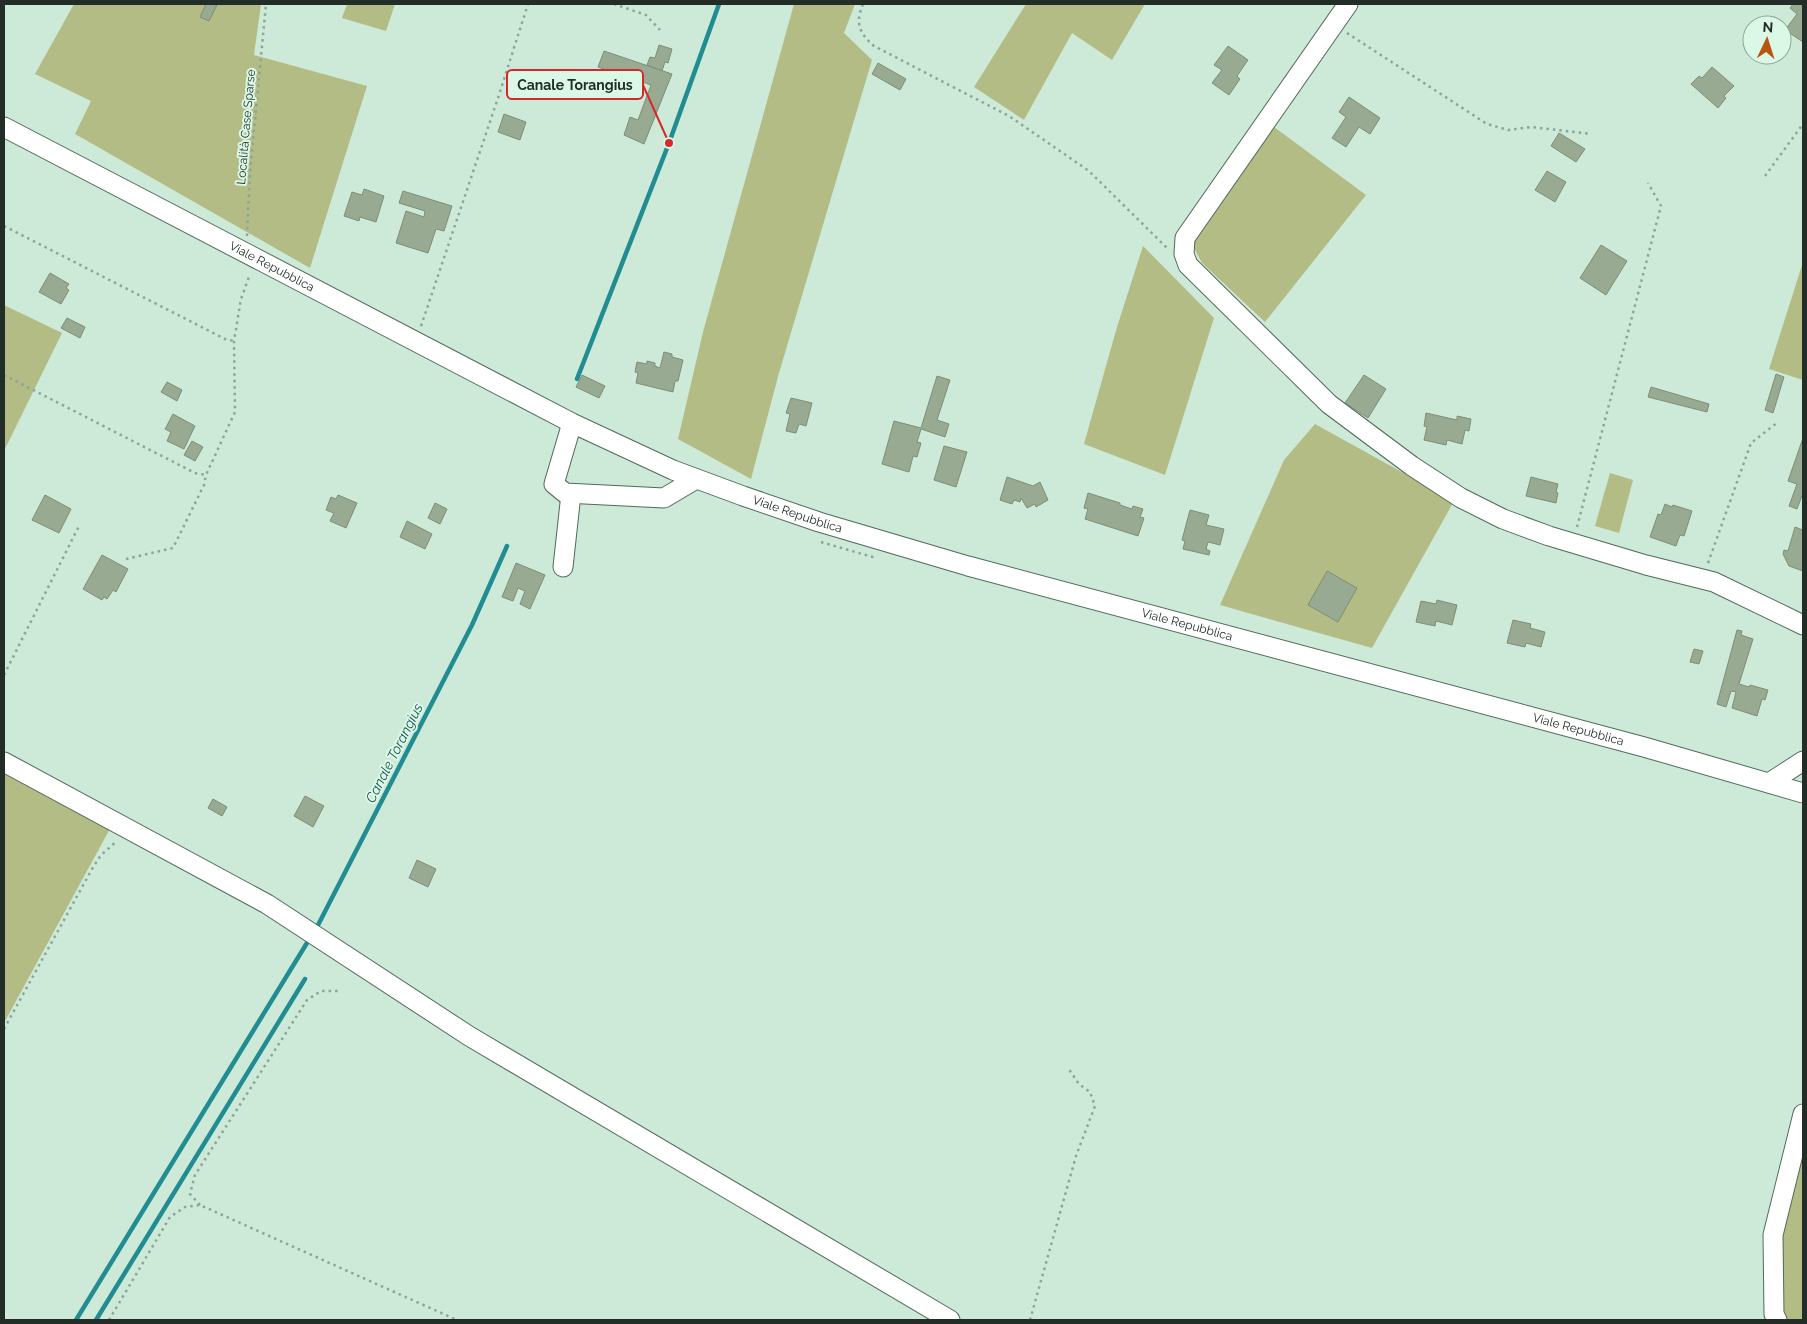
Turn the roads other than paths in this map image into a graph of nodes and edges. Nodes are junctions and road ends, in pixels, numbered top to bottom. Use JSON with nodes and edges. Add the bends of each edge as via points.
{"nodes":[{"id":1,"x":1348,"y":4,"type":"edge"},
{"id":2,"x":4,"y":127,"type":"edge"},
{"id":3,"x":577,"y":425,"type":"junction"},
{"id":4,"x":696,"y":478,"type":"junction"},
{"id":5,"x":571,"y":494,"type":"junction"},
{"id":6,"x":562,"y":567,"type":"dead end"},
{"id":7,"x":1803,"y":624,"type":"edge"},
{"id":8,"x":1803,"y":761,"type":"edge"},
{"id":9,"x":4,"y":762,"type":"edge"},
{"id":10,"x":1769,"y":783,"type":"junction"},
{"id":11,"x":1803,"y":793,"type":"edge"},
{"id":12,"x":1803,"y":1114,"type":"edge"},
{"id":13,"x":950,"y":1320,"type":"edge"},
{"id":14,"x":1777,"y":1320,"type":"edge"}],
"edges":[{"from":1,"to":7,"type":"street","via":[[1185,238],[1184,254],[1188,265],[1329,404],[1461,498],[1503,519],[1572,543],[1714,582]]},
{"from":2,"to":3,"type":"street","name":"Viale Repubblica"},
{"from":3,"to":4,"type":"street","name":"Viale Repubblica"},
{"from":3,"to":5,"type":"street","via":[[554,484]]},
{"from":4,"to":5,"type":"street","via":[[664,498]]},
{"from":4,"to":10,"type":"street","name":"Viale Repubblica","via":[[819,522],[968,566]]},
{"from":5,"to":6,"type":"street"},
{"from":8,"to":10,"type":"street"},
{"from":9,"to":13,"type":"street","via":[[267,904],[469,1036]]},
{"from":10,"to":11,"type":"street","name":"Viale Repubblica"},
{"from":12,"to":14,"type":"street","via":[[1773,1235],[1774,1314]]}]}
